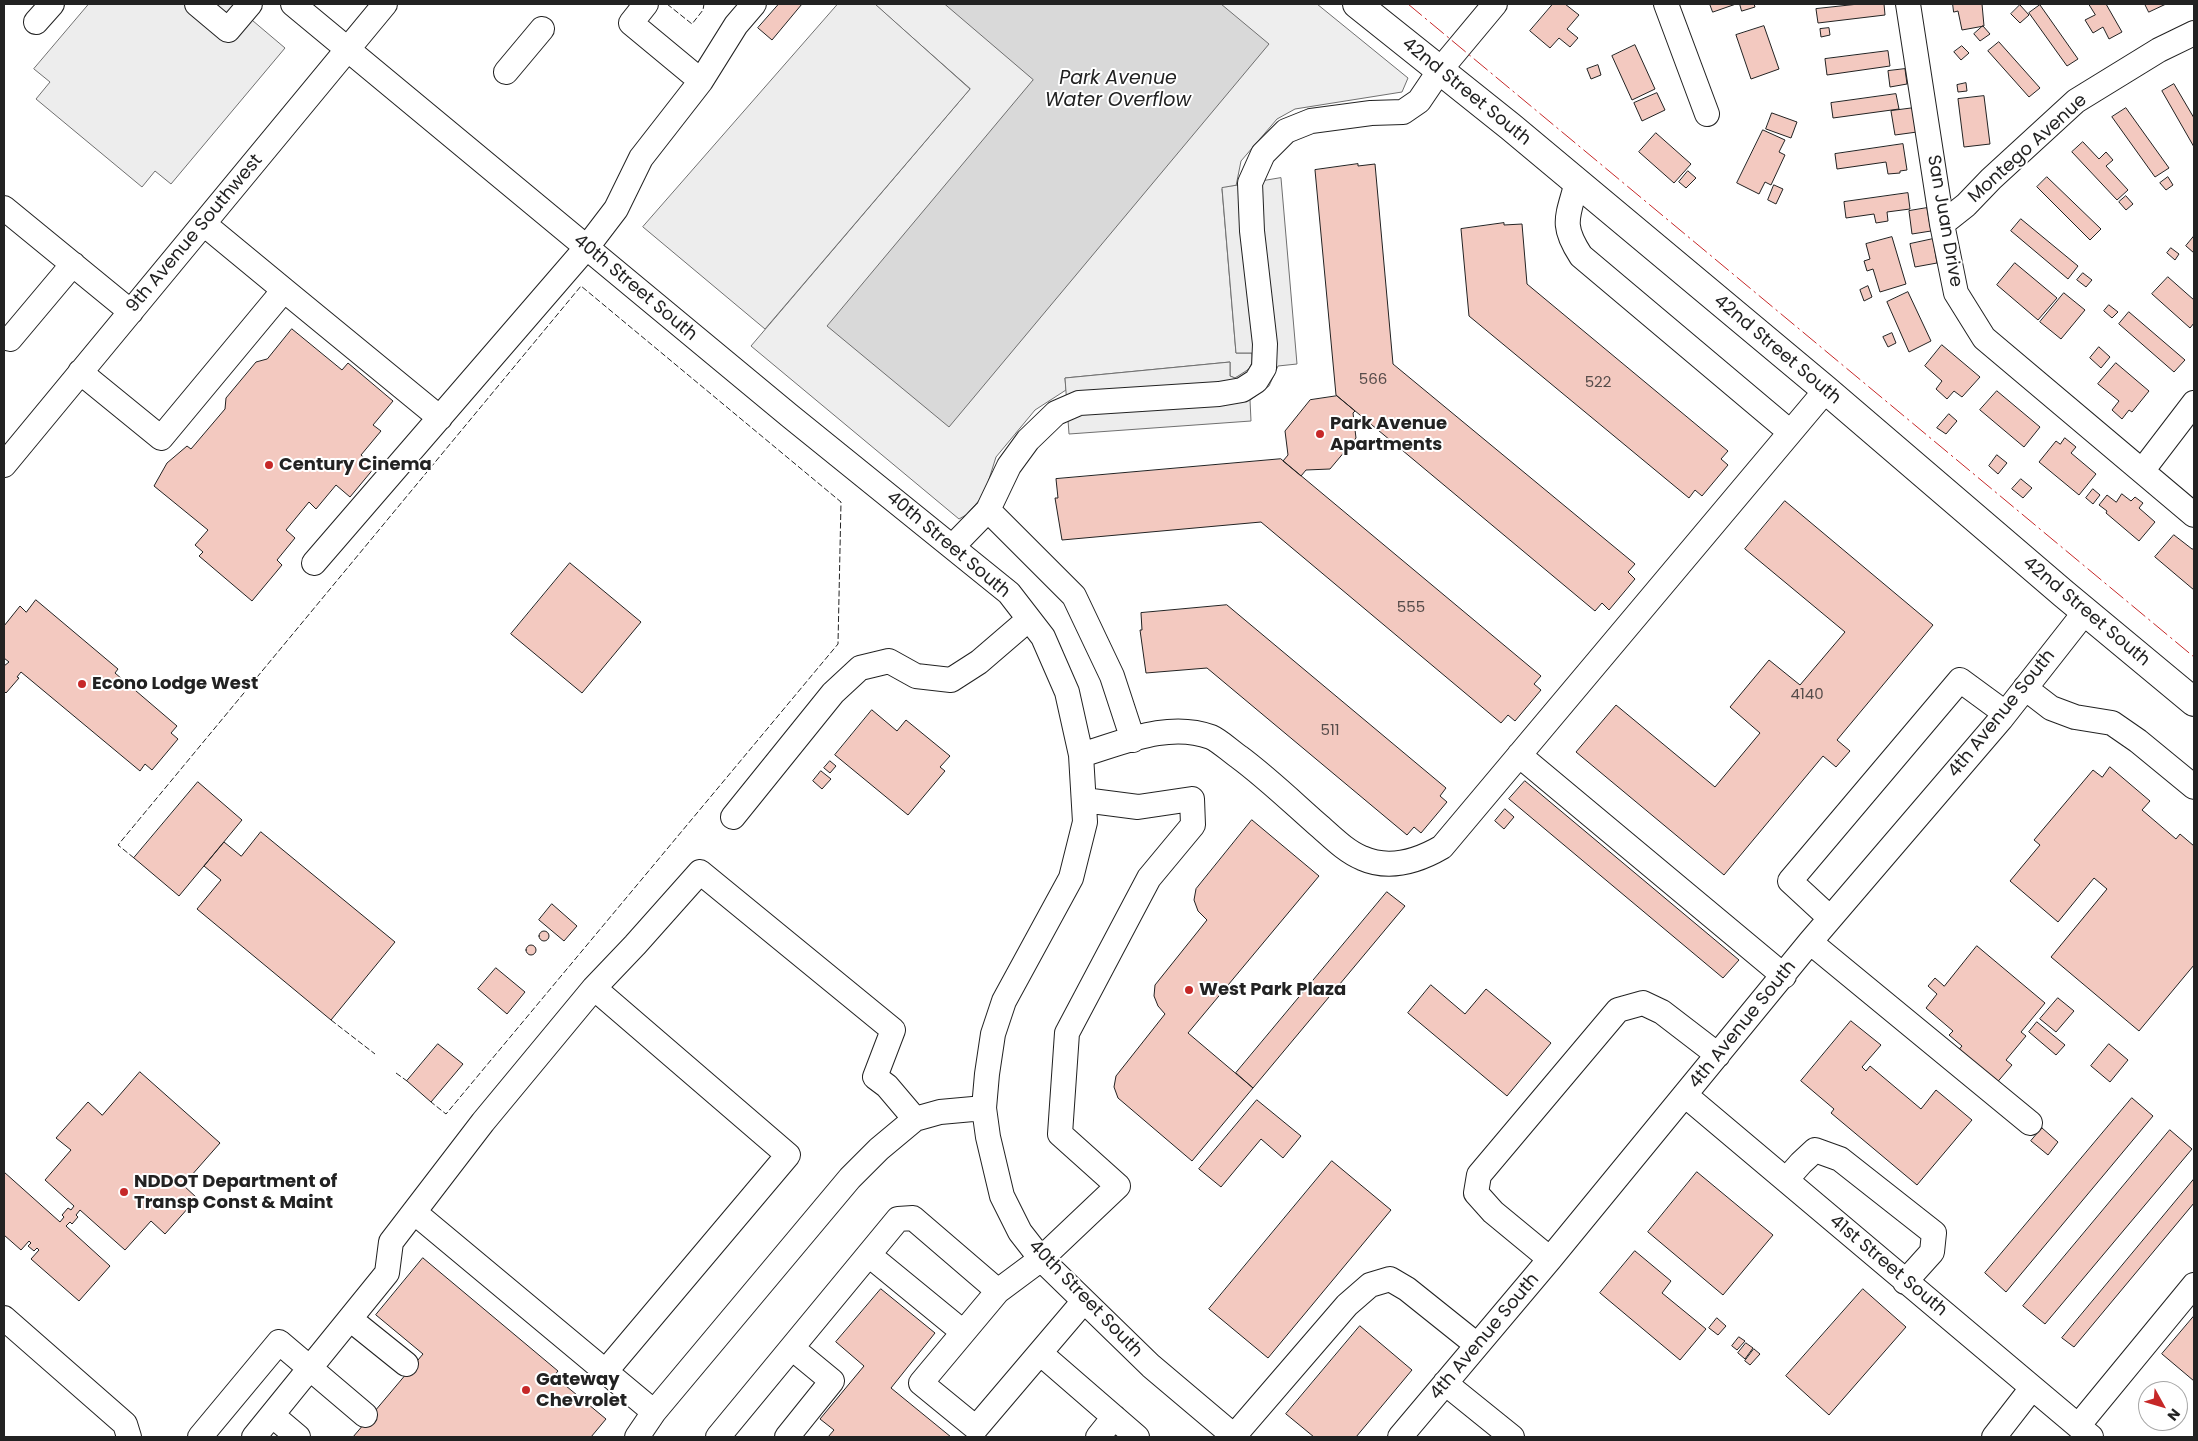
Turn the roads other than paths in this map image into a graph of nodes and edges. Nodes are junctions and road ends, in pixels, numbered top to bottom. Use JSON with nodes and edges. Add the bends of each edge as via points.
{"nodes":[{"id":1,"x":52,"y":4,"type":"edge"},
{"id":2,"x":197,"y":4,"type":"edge"},
{"id":3,"x":250,"y":4,"type":"edge"},
{"id":4,"x":293,"y":4,"type":"edge"},
{"id":5,"x":386,"y":4,"type":"edge"},
{"id":6,"x":646,"y":4,"type":"edge"},
{"id":7,"x":754,"y":4,"type":"edge"},
{"id":8,"x":1357,"y":4,"type":"edge"},
{"id":9,"x":1495,"y":4,"type":"edge"},
{"id":10,"x":1666,"y":4,"type":"edge"},
{"id":11,"x":1908,"y":4,"type":"edge"},
{"id":12,"x":36,"y":22,"type":"dead end"},
{"id":13,"x":542,"y":28,"type":"dead end"},
{"id":14,"x":2194,"y":33,"type":"edge"},
{"id":15,"x":348,"y":49,"type":"junction"},
{"id":16,"x":1440,"y":70,"type":"junction"},
{"id":17,"x":506,"y":72,"type":"dead end"},
{"id":18,"x":701,"y":82,"type":"junction"},
{"id":19,"x":1707,"y":114,"type":"dead end"},
{"id":20,"x":1577,"y":182,"type":"junction"},
{"id":21,"x":4,"y":208,"type":"edge"},
{"id":22,"x":204,"y":224,"type":"junction"},
{"id":23,"x":1942,"y":224,"type":"junction"},
{"id":24,"x":587,"y":247,"type":"junction"},
{"id":25,"x":73,"y":264,"type":"junction"},
{"id":26,"x":284,"y":290,"type":"junction"},
{"id":27,"x":131,"y":312,"type":"junction"},
{"id":28,"x":10,"y":339,"type":"dead end"},
{"id":29,"x":80,"y":372,"type":"junction"},
{"id":30,"x":1826,"y":390,"type":"junction"},
{"id":31,"x":2194,"y":403,"type":"edge"},
{"id":32,"x":440,"y":418,"type":"junction"},
{"id":33,"x":1790,"y":432,"type":"junction"},
{"id":34,"x":4,"y":464,"type":"edge"},
{"id":35,"x":2142,"y":471,"type":"junction"},
{"id":36,"x":988,"y":510,"type":"junction"},
{"id":37,"x":2194,"y":515,"type":"edge"},
{"id":38,"x":953,"y":546,"type":"junction"},
{"id":39,"x":314,"y":563,"type":"dead end"},
{"id":40,"x":2085,"y":612,"type":"junction"},
{"id":41,"x":1029,"y":619,"type":"junction"},
{"id":42,"x":2025,"y":688,"type":"junction"},
{"id":43,"x":2194,"y":702,"type":"edge"},
{"id":44,"x":2005,"y":713,"type":"junction"},
{"id":45,"x":1133,"y":740,"type":"junction"},
{"id":46,"x":1081,"y":755,"type":"junction"},
{"id":47,"x":1519,"y":755,"type":"junction"},
{"id":48,"x":2194,"y":787,"type":"edge"},
{"id":49,"x":1084,"y":800,"type":"junction"},
{"id":50,"x":733,"y":817,"type":"dead end"},
{"id":51,"x":1830,"y":918,"type":"junction"},
{"id":52,"x":1810,"y":942,"type":"junction"},
{"id":53,"x":1784,"y":976,"type":"junction"},
{"id":54,"x":594,"y":988,"type":"junction"},
{"id":55,"x":1718,"y":1055,"type":"junction"},
{"id":56,"x":1685,"y":1095,"type":"junction"},
{"id":57,"x":984,"y":1108,"type":"junction"},
{"id":58,"x":915,"y":1119,"type":"junction"},
{"id":59,"x":2030,"y":1123,"type":"dead end"},
{"id":60,"x":1786,"y":1180,"type":"junction"},
{"id":61,"x":414,"y":1212,"type":"junction"},
{"id":62,"x":869,"y":1255,"type":"junction"},
{"id":63,"x":1550,"y":1258,"type":"junction"},
{"id":64,"x":1041,"y":1259,"type":"junction"},
{"id":65,"x":1905,"y":1282,"type":"junction"},
{"id":66,"x":2194,"y":1285,"type":"edge"},
{"id":67,"x":998,"y":1291,"type":"junction"},
{"id":68,"x":1084,"y":1301,"type":"junction"},
{"id":69,"x":4,"y":1318,"type":"edge"},
{"id":70,"x":350,"y":1318,"type":"junction"},
{"id":71,"x":963,"y":1332,"type":"junction"},
{"id":72,"x":1477,"y":1345,"type":"junction"},
{"id":73,"x":792,"y":1348,"type":"junction"},
{"id":74,"x":1040,"y":1353,"type":"junction"},
{"id":75,"x":406,"y":1364,"type":"dead end"},
{"id":76,"x":310,"y":1368,"type":"junction"},
{"id":77,"x":605,"y":1372,"type":"junction"},
{"id":78,"x":1445,"y":1384,"type":"junction"},
{"id":79,"x":2032,"y":1388,"type":"junction"},
{"id":80,"x":654,"y":1412,"type":"junction"},
{"id":81,"x":272,"y":1415,"type":"junction"},
{"id":82,"x":365,"y":1415,"type":"dead end"},
{"id":83,"x":1114,"y":1417,"type":"junction"},
{"id":84,"x":2085,"y":1432,"type":"edge"},
{"id":85,"x":129,"y":1437,"type":"edge"},
{"id":86,"x":200,"y":1437,"type":"edge"},
{"id":87,"x":254,"y":1437,"type":"edge"},
{"id":88,"x":298,"y":1437,"type":"edge"},
{"id":89,"x":637,"y":1437,"type":"edge"},
{"id":90,"x":718,"y":1437,"type":"edge"},
{"id":91,"x":786,"y":1437,"type":"edge"},
{"id":92,"x":1098,"y":1437,"type":"edge"},
{"id":93,"x":1137,"y":1437,"type":"edge"},
{"id":94,"x":1234,"y":1437,"type":"edge"},
{"id":95,"x":1400,"y":1437,"type":"edge"},
{"id":96,"x":1512,"y":1437,"type":"edge"},
{"id":97,"x":1994,"y":1437,"type":"edge"}],
"edges":[{"from":1,"to":12,"type":"street"},
{"from":2,"to":3,"type":"street","via":[[228,30]]},
{"from":4,"to":15,"type":"street","name":"40th Street South"},
{"from":5,"to":15,"type":"street","name":"9th Avenue Southwest"},
{"from":6,"to":18,"type":"street","via":[[631,23]]},
{"from":7,"to":18,"type":"street","via":[[736,25]]},
{"from":8,"to":16,"type":"main road","name":"42nd Street South"},
{"from":9,"to":16,"type":"street"},
{"from":10,"to":19,"type":"street"},
{"from":11,"to":23,"type":"street","name":"San Juan Drive"},
{"from":13,"to":17,"type":"street"},
{"from":14,"to":23,"type":"street","name":"Montego Avenue","via":[[2159,50],[2076,101]]},
{"from":15,"to":22,"type":"street","name":"9th Avenue Southwest"},
{"from":15,"to":24,"type":"street","name":"40th Street South"},
{"from":16,"to":20,"type":"main road","name":"42nd Street South"},
{"from":16,"to":36,"type":"street","via":[[1419,101],[1403,112],[1311,121],[1286,131],[1263,154],[1250,183],[1265,344],[1264,368],[1256,381],[1242,390],[1219,394],[1079,403],[1056,413],[1028,440],[1009,466]]},
{"from":18,"to":24,"type":"street","via":[[641,158],[616,209]]},
{"from":20,"to":30,"type":"main road","name":"42nd Street South"},
{"from":20,"to":33,"type":"street","via":[[1566,226],[1581,256]]},
{"from":21,"to":25,"type":"street"},
{"from":22,"to":26,"type":"street"},
{"from":22,"to":27,"type":"street","name":"9th Avenue Southwest"},
{"from":23,"to":35,"type":"street","name":"San Juan Drive","via":[[1956,293],[1984,338]]},
{"from":24,"to":32,"type":"street"},
{"from":24,"to":38,"type":"street","name":"40th Street South"},
{"from":25,"to":27,"type":"street"},
{"from":25,"to":28,"type":"street"},
{"from":26,"to":29,"type":"street","via":[[162,438]]},
{"from":26,"to":32,"type":"street"},
{"from":27,"to":29,"type":"street","name":"9th Avenue Southwest"},
{"from":29,"to":34,"type":"street","name":"9th Avenue Southwest"},
{"from":30,"to":33,"type":"street"},
{"from":30,"to":40,"type":"main road","name":"42nd Street South"},
{"from":31,"to":35,"type":"street"},
{"from":32,"to":39,"type":"street"},
{"from":33,"to":47,"type":"street"},
{"from":35,"to":37,"type":"street","name":"San Juan Drive"},
{"from":36,"to":38,"type":"street"},
{"from":36,"to":45,"type":"street","via":[[1074,596],[1112,676]]},
{"from":38,"to":41,"type":"street","name":"40th Street South","via":[[1009,593]]},
{"from":40,"to":42,"type":"street","name":"4th Avenue South"},
{"from":40,"to":43,"type":"main road","name":"42nd Street South"},
{"from":41,"to":46,"type":"street","name":"40th Street South","via":[[1043,637],[1067,692]]},
{"from":41,"to":50,"type":"street","via":[[979,662],[951,680],[916,676],[890,661],[860,668],[833,693]]},
{"from":42,"to":44,"type":"street","name":"4th Avenue South"},
{"from":42,"to":48,"type":"street","via":[[2051,708],[2075,717],[2112,723]]},
{"from":44,"to":51,"type":"street","name":"4th Avenue South"},
{"from":44,"to":51,"type":"street","via":[[1960,680],[1790,881]]},
{"from":45,"to":46,"type":"street"},
{"from":45,"to":47,"type":"street","via":[[1161,732],[1191,733],[1212,738],[1252,766],[1339,843],[1362,858],[1386,864],[1407,863],[1442,847]]},
{"from":46,"to":49,"type":"street","name":"40th Street South"},
{"from":47,"to":53,"type":"street"},
{"from":49,"to":57,"type":"street","name":"40th Street South","via":[[1085,822],[1071,878],[1001,1009],[986,1074]]},
{"from":49,"to":64,"type":"street","via":[[1138,807],[1192,799],[1193,825],[1149,878],[1067,1033],[1060,1134],[1118,1186]]},
{"from":51,"to":52,"type":"street","name":"4th Avenue South"},
{"from":52,"to":53,"type":"street","name":"4th Avenue South"},
{"from":52,"to":59,"type":"street"},
{"from":53,"to":55,"type":"street","name":"4th Avenue South"},
{"from":54,"to":58,"type":"street","via":[[700,872],[893,1030],[875,1077]]},
{"from":54,"to":61,"type":"street","via":[[483,1122]]},
{"from":54,"to":77,"type":"street","via":[[788,1155]]},
{"from":55,"to":56,"type":"street","name":"4th Avenue South"},
{"from":55,"to":63,"type":"street","via":[[1662,1012],[1643,1004],[1618,1010],[1479,1175],[1476,1193],[1493,1212]]},
{"from":56,"to":60,"type":"street","name":"41st Street South"},
{"from":56,"to":63,"type":"street","name":"4th Avenue South"},
{"from":57,"to":58,"type":"street","via":[[940,1112]]},
{"from":57,"to":64,"type":"street","name":"40th Street South","via":[[1002,1196],[1020,1232]]},
{"from":58,"to":80,"type":"street","via":[[879,1148],[850,1178]]},
{"from":60,"to":65,"type":"street","name":"41st Street South"},
{"from":60,"to":65,"type":"street","via":[[1815,1150],[1840,1159],[1934,1233],[1932,1252]]},
{"from":61,"to":70,"type":"street","via":[[391,1242],[387,1274]]},
{"from":61,"to":77,"type":"street"},
{"from":62,"to":67,"type":"street","via":[[898,1219],[913,1218]]},
{"from":62,"to":71,"type":"street"},
{"from":62,"to":73,"type":"street"},
{"from":63,"to":72,"type":"street","name":"4th Avenue South"},
{"from":64,"to":67,"type":"street"},
{"from":64,"to":68,"type":"street","name":"40th Street South"},
{"from":65,"to":79,"type":"street","name":"41st Street South"},
{"from":66,"to":84,"type":"street"},
{"from":67,"to":71,"type":"street"},
{"from":68,"to":74,"type":"street"},
{"from":68,"to":94,"type":"street","name":"40th Street South","via":[[1151,1366]]},
{"from":69,"to":85,"type":"street","via":[[125,1424]]},
{"from":70,"to":75,"type":"street"},
{"from":70,"to":76,"type":"street"},
{"from":71,"to":74,"type":"street","via":[[921,1383],[976,1428]]},
{"from":72,"to":78,"type":"street","name":"4th Avenue South"},
{"from":72,"to":94,"type":"street","via":[[1390,1279],[1370,1285],[1346,1305]]},
{"from":73,"to":90,"type":"street"},
{"from":73,"to":91,"type":"street","via":[[832,1381]]},
{"from":74,"to":83,"type":"street"},
{"from":76,"to":81,"type":"street"},
{"from":76,"to":82,"type":"street"},
{"from":76,"to":86,"type":"street","via":[[279,1342]]},
{"from":77,"to":80,"type":"street"},
{"from":78,"to":95,"type":"street","name":"4th Avenue South"},
{"from":78,"to":96,"type":"street"},
{"from":79,"to":84,"type":"street","name":"41st Street South"},
{"from":79,"to":97,"type":"street"},
{"from":80,"to":89,"type":"street"},
{"from":81,"to":87,"type":"street"},
{"from":81,"to":88,"type":"street"},
{"from":83,"to":92,"type":"street"},
{"from":83,"to":93,"type":"street"}]}
